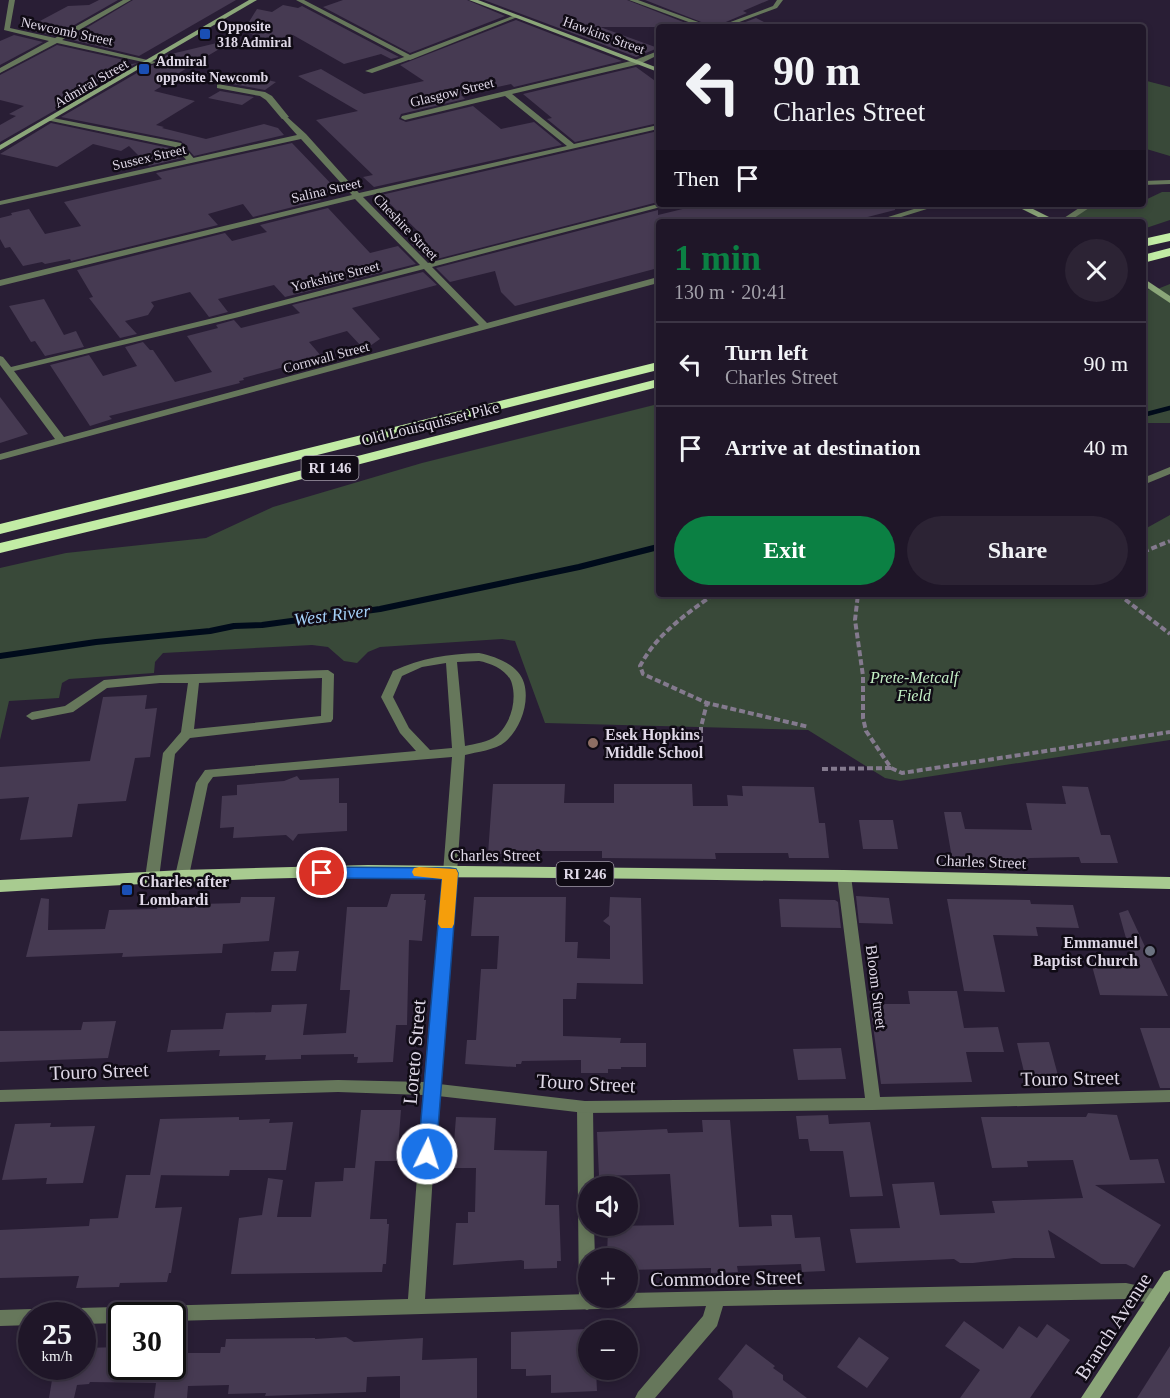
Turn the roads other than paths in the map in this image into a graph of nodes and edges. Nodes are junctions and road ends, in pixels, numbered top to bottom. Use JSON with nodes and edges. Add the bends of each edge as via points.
{"nodes":[{"id":1,"x":12,"y":0,"type":"edge"},
{"id":2,"x":128,"y":0,"type":"edge"},
{"id":3,"x":254,"y":0,"type":"edge"},
{"id":4,"x":299,"y":0,"type":"edge"},
{"id":5,"x":472,"y":0,"type":"edge"},
{"id":6,"x":632,"y":0,"type":"edge"},
{"id":7,"x":777,"y":3,"type":"edge"},
{"id":8,"x":517,"y":16,"type":"junction"},
{"id":9,"x":701,"y":24,"type":"edge"},
{"id":10,"x":727,"y":24,"type":"edge"},
{"id":11,"x":54,"y":41,"type":"junction"},
{"id":12,"x":656,"y":54,"type":"edge"},
{"id":13,"x":410,"y":58,"type":"junction"},
{"id":14,"x":152,"y":62,"type":"junction"},
{"id":15,"x":637,"y":62,"type":"junction"},
{"id":16,"x":656,"y":69,"type":"edge"},
{"id":17,"x":0,"y":71,"type":"edge"},
{"id":18,"x":369,"y":71,"type":"dead end"},
{"id":19,"x":220,"y":86,"type":"dead end"},
{"id":20,"x":506,"y":93,"type":"junction"},
{"id":21,"x":405,"y":118,"type":"dead end"},
{"id":22,"x":51,"y":119,"type":"junction"},
{"id":23,"x":656,"y":127,"type":"edge"},
{"id":24,"x":303,"y":136,"type":"junction"},
{"id":25,"x":573,"y":147,"type":"junction"},
{"id":26,"x":0,"y":148,"type":"edge"},
{"id":27,"x":192,"y":161,"type":"junction"},
{"id":28,"x":1170,"y":182,"type":"edge"},
{"id":29,"x":1146,"y":183,"type":"edge"},
{"id":30,"x":357,"y":196,"type":"junction"},
{"id":31,"x":0,"y":204,"type":"edge"},
{"id":32,"x":656,"y":207,"type":"edge"},
{"id":33,"x":928,"y":207,"type":"edge"},
{"id":34,"x":1022,"y":207,"type":"edge"},
{"id":35,"x":1086,"y":207,"type":"edge"},
{"id":36,"x":886,"y":219,"type":"edge"},
{"id":37,"x":1048,"y":219,"type":"edge"},
{"id":38,"x":1067,"y":219,"type":"edge"},
{"id":39,"x":1170,"y":237,"type":"edge"},
{"id":40,"x":1146,"y":242,"type":"edge"},
{"id":41,"x":1170,"y":252,"type":"edge"},
{"id":42,"x":1146,"y":258,"type":"edge"},
{"id":43,"x":425,"y":267,"type":"junction"},
{"id":44,"x":656,"y":281,"type":"edge"},
{"id":45,"x":0,"y":283,"type":"edge"},
{"id":46,"x":1146,"y":283,"type":"edge"},
{"id":47,"x":1169,"y":299,"type":"edge"},
{"id":48,"x":486,"y":327,"type":"junction"},
{"id":49,"x":0,"y":359,"type":"edge"},
{"id":50,"x":656,"y":367,"type":"edge"},
{"id":51,"x":8,"y":370,"type":"junction"},
{"id":52,"x":656,"y":384,"type":"edge"},
{"id":53,"x":62,"y":441,"type":"junction"},
{"id":54,"x":0,"y":457,"type":"edge"},
{"id":55,"x":1170,"y":470,"type":"edge"},
{"id":56,"x":1146,"y":481,"type":"edge"},
{"id":57,"x":0,"y":529,"type":"edge"},
{"id":58,"x":0,"y":548,"type":"edge"},
{"id":59,"x":451,"y":658,"type":"junction"},
{"id":60,"x":194,"y":679,"type":"junction"},
{"id":61,"x":32,"y":716,"type":"dead end"},
{"id":62,"x":187,"y":734,"type":"junction"},
{"id":63,"x":459,"y":752,"type":"junction"},
{"id":64,"x":427,"y":755,"type":"junction"},
{"id":65,"x":450,"y":873,"type":"junction"},
{"id":66,"x":182,"y":876,"type":"junction"},
{"id":67,"x":844,"y":876,"type":"junction"},
{"id":68,"x":152,"y":878,"type":"junction"},
{"id":69,"x":1170,"y":883,"type":"edge"},
{"id":70,"x":1,"y":889,"type":"edge"},
{"id":71,"x":431,"y":1089,"type":"junction"},
{"id":72,"x":0,"y":1096,"type":"edge"},
{"id":73,"x":1170,"y":1096,"type":"edge"},
{"id":74,"x":873,"y":1104,"type":"junction"},
{"id":75,"x":585,"y":1107,"type":"junction"},
{"id":76,"x":586,"y":1248,"type":"edge"},
{"id":77,"x":1170,"y":1277,"type":"edge"},
{"id":78,"x":1158,"y":1296,"type":"junction"},
{"id":79,"x":716,"y":1298,"type":"junction"},
{"id":80,"x":638,"y":1300,"type":"edge"},
{"id":81,"x":578,"y":1302,"type":"edge"},
{"id":82,"x":417,"y":1306,"type":"junction"},
{"id":83,"x":96,"y":1315,"type":"edge"},
{"id":84,"x":18,"y":1317,"type":"edge"},
{"id":85,"x":0,"y":1318,"type":"edge"},
{"id":86,"x":644,"y":1398,"type":"edge"},
{"id":87,"x":1090,"y":1398,"type":"edge"}],
"edges":[{"from":1,"to":11,"type":"street","name":"Newcomb Street","via":[[6,29]]},
{"from":2,"to":11,"type":"street"},
{"from":3,"to":14,"type":"main road","name":"Admiral Street"},
{"from":4,"to":13,"type":"street"},
{"from":5,"to":8,"type":"main road","name":"Hawkins Street"},
{"from":6,"to":9,"type":"street"},
{"from":7,"to":10,"type":"street"},
{"from":8,"to":13,"type":"street"},
{"from":8,"to":15,"type":"main road","name":"Hawkins Street"},
{"from":11,"to":14,"type":"street","name":"Newcomb Street"},
{"from":11,"to":17,"type":"street"},
{"from":12,"to":15,"type":"street","name":"Glasgow Street"},
{"from":13,"to":18,"type":"street"},
{"from":14,"to":22,"type":"main road","name":"Admiral Street"},
{"from":15,"to":16,"type":"main road","name":"Hawkins Street"},
{"from":15,"to":20,"type":"street","name":"Glasgow Street"},
{"from":19,"to":24,"type":"street","name":"Cheshire Street","via":[[269,98]]},
{"from":20,"to":21,"type":"street","name":"Glasgow Street"},
{"from":20,"to":25,"type":"street","name":"Glasgow Street"},
{"from":22,"to":26,"type":"main road","name":"Admiral Street"},
{"from":22,"to":27,"type":"street","via":[[178,145]]},
{"from":23,"to":25,"type":"street","name":"Salina Street"},
{"from":24,"to":27,"type":"street","name":"Sussex Street"},
{"from":24,"to":30,"type":"street","name":"Cheshire Street"},
{"from":25,"to":30,"type":"street","name":"Salina Street"},
{"from":27,"to":31,"type":"street","name":"Sussex Street"},
{"from":28,"to":29,"type":"street"},
{"from":30,"to":43,"type":"street","name":"Cheshire Street"},
{"from":30,"to":45,"type":"street","name":"Salina Street"},
{"from":32,"to":43,"type":"street","name":"Yorkshire Street"},
{"from":33,"to":36,"type":"street"},
{"from":34,"to":37,"type":"main road"},
{"from":35,"to":38,"type":"street"},
{"from":39,"to":40,"type":"highway"},
{"from":41,"to":42,"type":"highway"},
{"from":43,"to":48,"type":"street","name":"Cheshire Street"},
{"from":43,"to":51,"type":"street","name":"Yorkshire Street"},
{"from":44,"to":48,"type":"street","name":"Cornwall Street"},
{"from":46,"to":47,"type":"main road"},
{"from":48,"to":53,"type":"street","name":"Cornwall Street"},
{"from":49,"to":51,"type":"street"},
{"from":50,"to":57,"type":"highway","name":"Old Louisquisset Pike","number":"RI 146"},
{"from":51,"to":53,"type":"street"},
{"from":52,"to":58,"type":"highway","name":"Old Louisquisset Pike","number":"RI 146"},
{"from":53,"to":54,"type":"street","name":"Cornwall Street"},
{"from":55,"to":56,"type":"street"},
{"from":59,"to":63,"type":"street","name":"Loreto Street"},
{"from":59,"to":63,"type":"street","via":[[490,659],[518,682],[519,706],[512,726],[499,741]]},
{"from":59,"to":64,"type":"street","via":[[419,663],[396,674],[387,697],[404,730]]},
{"from":60,"to":61,"type":"street","via":[[104,684],[69,709]]},
{"from":60,"to":62,"type":"street"},
{"from":60,"to":62,"type":"street","via":[[328,674],[327,719]]},
{"from":62,"to":68,"type":"street","via":[[169,753]]},
{"from":63,"to":64,"type":"street"},
{"from":63,"to":65,"type":"street","name":"Loreto Street"},
{"from":64,"to":66,"type":"street","via":[[209,773],[202,783]]},
{"from":65,"to":66,"type":"main road","name":"Charles Street","number":"RI 246"},
{"from":65,"to":67,"type":"main road","name":"Charles Street","number":"RI 246"},
{"from":65,"to":71,"type":"street","name":"Loreto Street"},
{"from":66,"to":68,"type":"main road","name":"Charles Street","number":"RI 246"},
{"from":67,"to":69,"type":"main road","name":"Charles Street","number":"RI 246"},
{"from":67,"to":74,"type":"street","name":"Bloom Street"},
{"from":68,"to":70,"type":"main road","name":"Charles Street","number":"RI 246"},
{"from":71,"to":72,"type":"street","name":"Touro Street","via":[[338,1086]]},
{"from":71,"to":75,"type":"street","name":"Touro Street"},
{"from":71,"to":82,"type":"street","name":"Loreto Street"},
{"from":73,"to":74,"type":"street","name":"Touro Street"},
{"from":74,"to":75,"type":"street","name":"Touro Street"},
{"from":75,"to":76,"type":"street"},
{"from":77,"to":78,"type":"main road","name":"Branch Avenue"},
{"from":78,"to":79,"type":"street","name":"Commodore Street","via":[[1126,1291]]},
{"from":78,"to":87,"type":"main road","name":"Branch Avenue"},
{"from":79,"to":80,"type":"street","name":"Commodore Street"},
{"from":79,"to":86,"type":"street","via":[[711,1320]]},
{"from":81,"to":82,"type":"street","name":"Commodore Street"},
{"from":82,"to":83,"type":"street","name":"Commodore Street"},
{"from":84,"to":85,"type":"street"}]}
